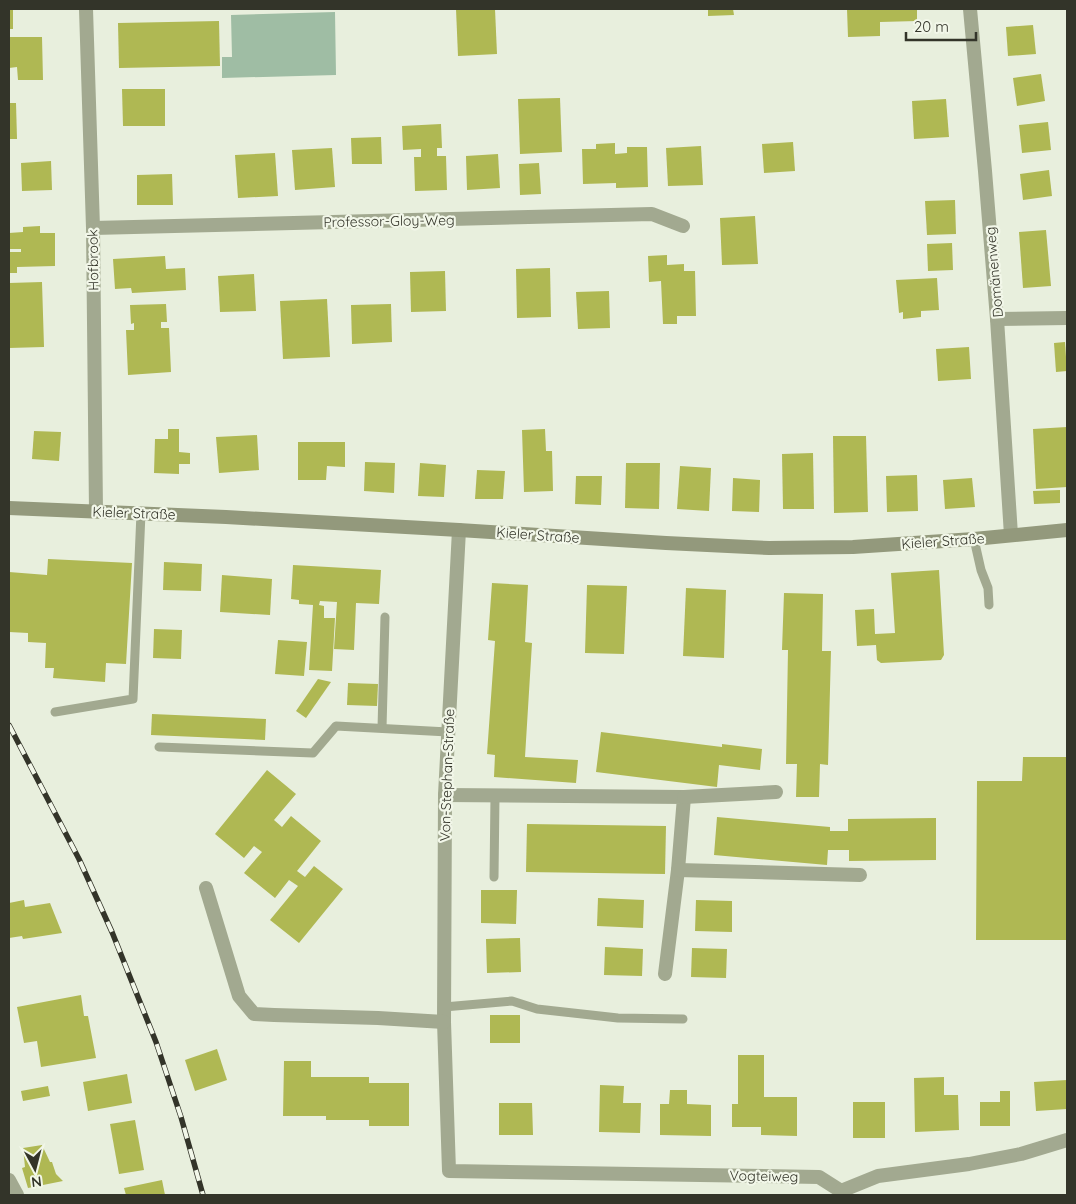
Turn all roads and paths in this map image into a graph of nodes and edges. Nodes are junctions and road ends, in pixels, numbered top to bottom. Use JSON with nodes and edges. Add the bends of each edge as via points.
{"nodes":[{"id":1,"x":86,"y":9,"type":"edge"},
{"id":2,"x":970,"y":9,"type":"edge"},
{"id":3,"x":683,"y":226,"type":"dead end"},
{"id":4,"x":93,"y":228,"type":"junction"},
{"id":5,"x":1067,"y":318,"type":"edge"},
{"id":6,"x":998,"y":319,"type":"junction"},
{"id":7,"x":9,"y":508,"type":"edge"},
{"id":8,"x":96,"y":511,"type":"junction"},
{"id":9,"x":141,"y":513,"type":"junction"},
{"id":10,"x":459,"y":530,"type":"junction"},
{"id":11,"x":1067,"y":530,"type":"edge"},
{"id":12,"x":1011,"y":535,"type":"junction"},
{"id":13,"x":974,"y":539,"type":"junction"},
{"id":14,"x":989,"y":606,"type":"dead end"},
{"id":15,"x":385,"y":617,"type":"dead end"},
{"id":16,"x":55,"y":712,"type":"dead end"},
{"id":17,"x":382,"y":728,"type":"junction"},
{"id":18,"x":448,"y":732,"type":"junction"},
{"id":19,"x":158,"y":747,"type":"dead end"},
{"id":20,"x":776,"y":792,"type":"dead end"},
{"id":21,"x":445,"y":795,"type":"junction"},
{"id":22,"x":495,"y":796,"type":"junction"},
{"id":23,"x":684,"y":798,"type":"junction"},
{"id":24,"x":678,"y":870,"type":"junction"},
{"id":25,"x":860,"y":875,"type":"dead end"},
{"id":26,"x":494,"y":877,"type":"dead end"},
{"id":27,"x":206,"y":888,"type":"dead end"},
{"id":28,"x":665,"y":974,"type":"dead end"},
{"id":29,"x":444,"y":1007,"type":"junction"},
{"id":30,"x":683,"y":1019,"type":"dead end"},
{"id":31,"x":444,"y":1022,"type":"junction"},
{"id":32,"x":1067,"y":1140,"type":"edge"},
{"id":33,"x":449,"y":1171,"type":"joint"},
{"id":34,"x":9,"y":1180,"type":"edge"},
{"id":35,"x":842,"y":1193,"type":"edge"},
{"id":36,"x":17,"y":1195,"type":"edge"}],
"edges":[{"from":1,"to":4,"type":"street","name":"Hofbrook"},
{"from":2,"to":6,"type":"street","name":"Domänenweg"},
{"from":3,"to":4,"type":"street","name":"Professor-Gloy-Weg","via":[[652,214]]},
{"from":4,"to":8,"type":"street","name":"Hofbrook"},
{"from":5,"to":6,"type":"street"},
{"from":6,"to":12,"type":"street","name":"Domänenweg"},
{"from":7,"to":8,"type":"main road","name":"Kieler Straße"},
{"from":8,"to":9,"type":"main road","name":"Kieler Straße"},
{"from":9,"to":10,"type":"main road","name":"Kieler Straße"},
{"from":9,"to":16,"type":"lane","via":[[133,699]]},
{"from":10,"to":13,"type":"main road","name":"Kieler Straße","via":[[769,548],[853,547]]},
{"from":10,"to":18,"type":"street","name":"Von-Stephan-Straße"},
{"from":11,"to":12,"type":"main road","name":"Kieler Straße"},
{"from":12,"to":13,"type":"main road","name":"Kieler Straße"},
{"from":13,"to":14,"type":"lane","via":[[988,588]]},
{"from":15,"to":17,"type":"lane"},
{"from":17,"to":18,"type":"lane"},
{"from":17,"to":19,"type":"lane","via":[[336,726],[313,753]]},
{"from":18,"to":21,"type":"street","name":"Von-Stephan-Straße"},
{"from":20,"to":23,"type":"street"},
{"from":21,"to":22,"type":"street"},
{"from":21,"to":29,"type":"street","name":"Von-Stephan-Straße"},
{"from":22,"to":23,"type":"street"},
{"from":22,"to":26,"type":"lane"},
{"from":23,"to":24,"type":"street"},
{"from":24,"to":25,"type":"street"},
{"from":24,"to":28,"type":"street"},
{"from":27,"to":31,"type":"street","via":[[239,996],[254,1014]]},
{"from":29,"to":30,"type":"lane","via":[[512,1002],[618,1018]]},
{"from":29,"to":31,"type":"street","name":"Von-Stephan-Straße"},
{"from":31,"to":33,"type":"street","name":"Von-Stephan-Straße"},
{"from":32,"to":35,"type":"street","name":"Vogteiweg","via":[[1004,1158],[878,1176]]},
{"from":33,"to":35,"type":"street","name":"Vogteiweg","via":[[819,1177]]},
{"from":34,"to":36,"type":"street"}]}
